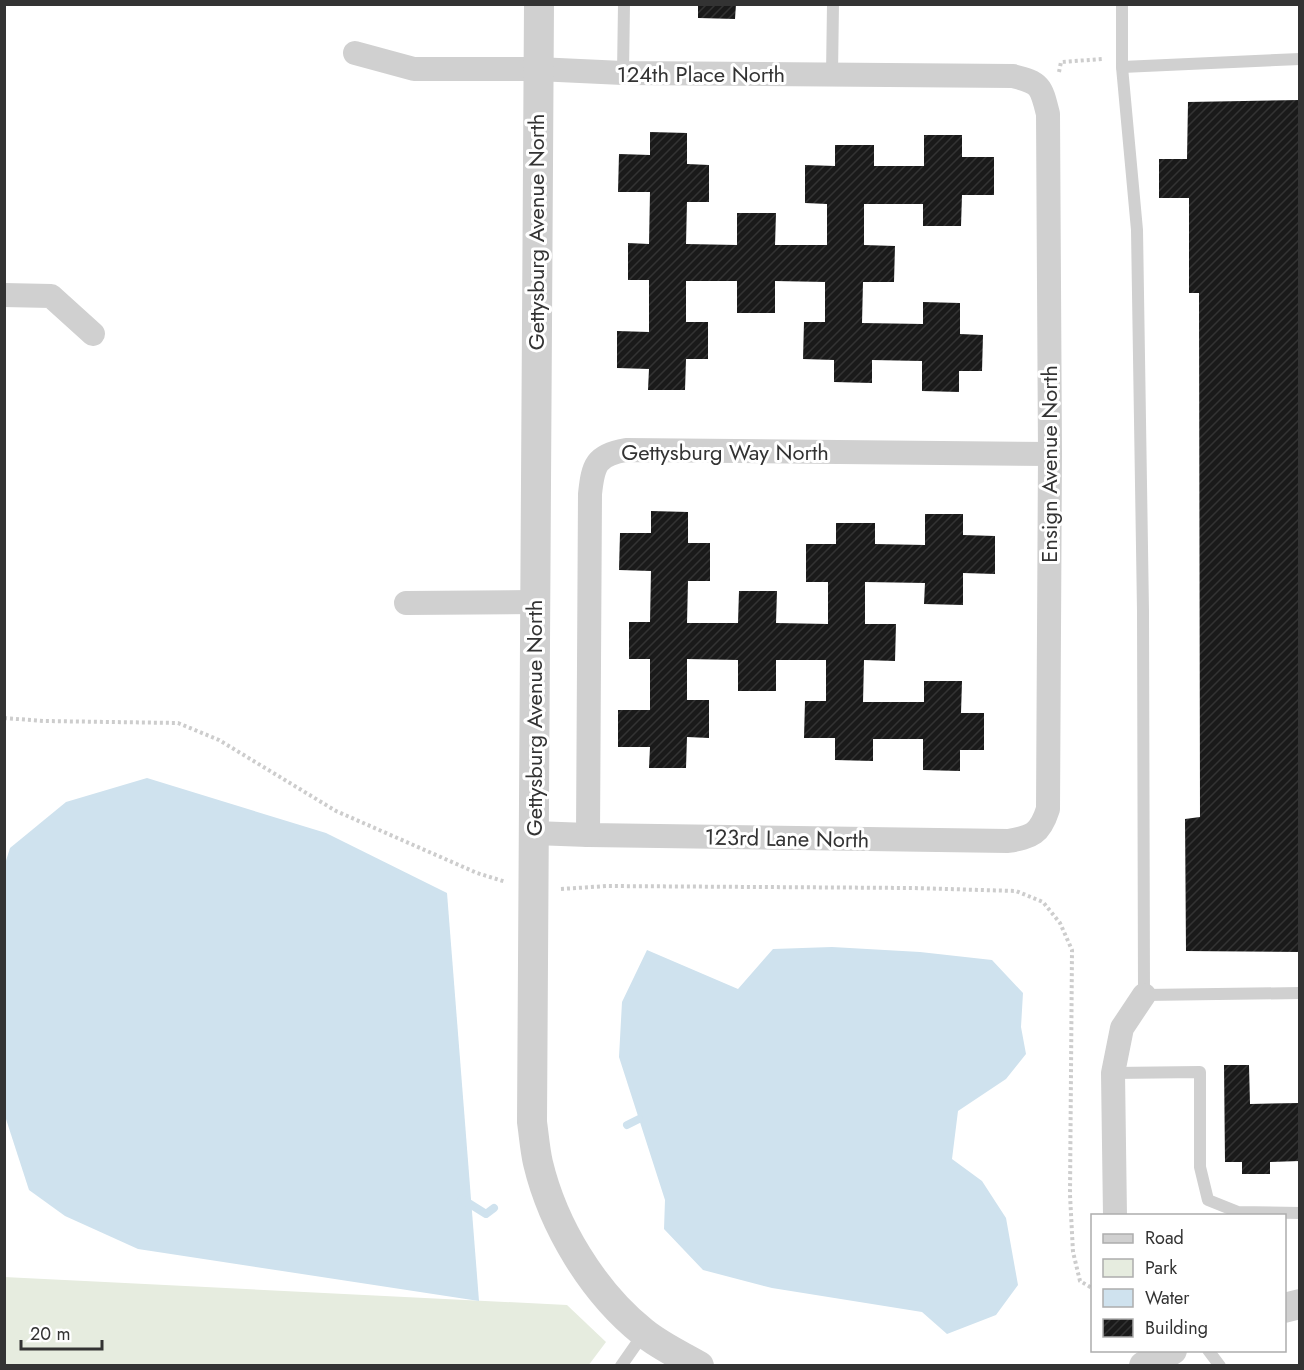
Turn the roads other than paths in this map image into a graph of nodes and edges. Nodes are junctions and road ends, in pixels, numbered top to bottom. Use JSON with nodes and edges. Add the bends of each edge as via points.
{"nodes":[{"id":1,"x":538,"y":4,"type":"edge"},
{"id":2,"x":624,"y":4,"type":"edge"},
{"id":3,"x":832,"y":4,"type":"edge"},
{"id":4,"x":1122,"y":4,"type":"edge"},
{"id":5,"x":355,"y":53,"type":"dead end"},
{"id":6,"x":1299,"y":59,"type":"edge"},
{"id":7,"x":1122,"y":62,"type":"junction"},
{"id":8,"x":537,"y":69,"type":"junction"},
{"id":9,"x":623,"y":73,"type":"junction"},
{"id":10,"x":832,"y":74,"type":"junction"},
{"id":11,"x":1043,"y":94,"type":"joint"},
{"id":12,"x":4,"y":295,"type":"edge"},
{"id":13,"x":93,"y":333,"type":"dead end"},
{"id":14,"x":1050,"y":454,"type":"junction"},
{"id":15,"x":535,"y":602,"type":"junction"},
{"id":16,"x":406,"y":603,"type":"dead end"},
{"id":17,"x":1038,"y":832,"type":"joint"},
{"id":18,"x":534,"y":833,"type":"junction"},
{"id":19,"x":588,"y":835,"type":"junction"},
{"id":20,"x":1299,"y":993,"type":"edge"},
{"id":21,"x":1144,"y":995,"type":"junction"},
{"id":22,"x":1113,"y":1072,"type":"junction"},
{"id":23,"x":1299,"y":1213,"type":"edge"},
{"id":24,"x":1115,"y":1214,"type":"edge"},
{"id":25,"x":644,"y":1333,"type":"junction"},
{"id":26,"x":1168,"y":1352,"type":"edge"},
{"id":27,"x":1210,"y":1352,"type":"edge"},
{"id":28,"x":621,"y":1365,"type":"edge"},
{"id":29,"x":699,"y":1365,"type":"edge"},
{"id":30,"x":1144,"y":1365,"type":"edge"},
{"id":31,"x":1220,"y":1365,"type":"edge"}],
"edges":[{"from":1,"to":8,"type":"street","name":"Gettysburg Avenue North"},
{"from":2,"to":9,"type":"lane"},
{"from":3,"to":10,"type":"lane"},
{"from":4,"to":7,"type":"lane"},
{"from":5,"to":8,"type":"street","name":"124th Place North","via":[[414,69]]},
{"from":6,"to":7,"type":"lane"},
{"from":7,"to":21,"type":"lane","via":[[1137,230]]},
{"from":8,"to":9,"type":"street","name":"124th Place North"},
{"from":8,"to":15,"type":"street","name":"Gettysburg Avenue North"},
{"from":9,"to":10,"type":"street","name":"124th Place North"},
{"from":10,"to":11,"type":"street","name":"124th Place North","via":[[1013,76],[1033,81]]},
{"from":11,"to":14,"type":"street","name":"Ensign Avenue North","via":[[1048,114]]},
{"from":12,"to":13,"type":"street","via":[[51,296]]},
{"from":14,"to":17,"type":"street","name":"Ensign Avenue North","via":[[1048,809]]},
{"from":14,"to":19,"type":"street","name":"Gettysburg Way North","via":[[626,450],[610,453],[597,462],[590,494]]},
{"from":15,"to":16,"type":"street"},
{"from":15,"to":18,"type":"street","name":"Gettysburg Avenue North"},
{"from":17,"to":19,"type":"street","name":"123rd Lane North","via":[[1008,841]]},
{"from":18,"to":19,"type":"street","name":"123rd Lane North"},
{"from":18,"to":25,"type":"street","name":"Gettysburg Avenue North","via":[[531,1073],[537,1162],[560,1225],[585,1268]]},
{"from":20,"to":21,"type":"lane"},
{"from":21,"to":22,"type":"street","via":[[1122,1028]]},
{"from":22,"to":23,"type":"lane","via":[[1200,1072],[1200,1167],[1208,1200],[1238,1212]]},
{"from":22,"to":24,"type":"street"},
{"from":25,"to":28,"type":"lane"},
{"from":25,"to":29,"type":"street","name":"Gettysburg Avenue North"},
{"from":26,"to":30,"type":"street"},
{"from":27,"to":31,"type":"lane"}]}
